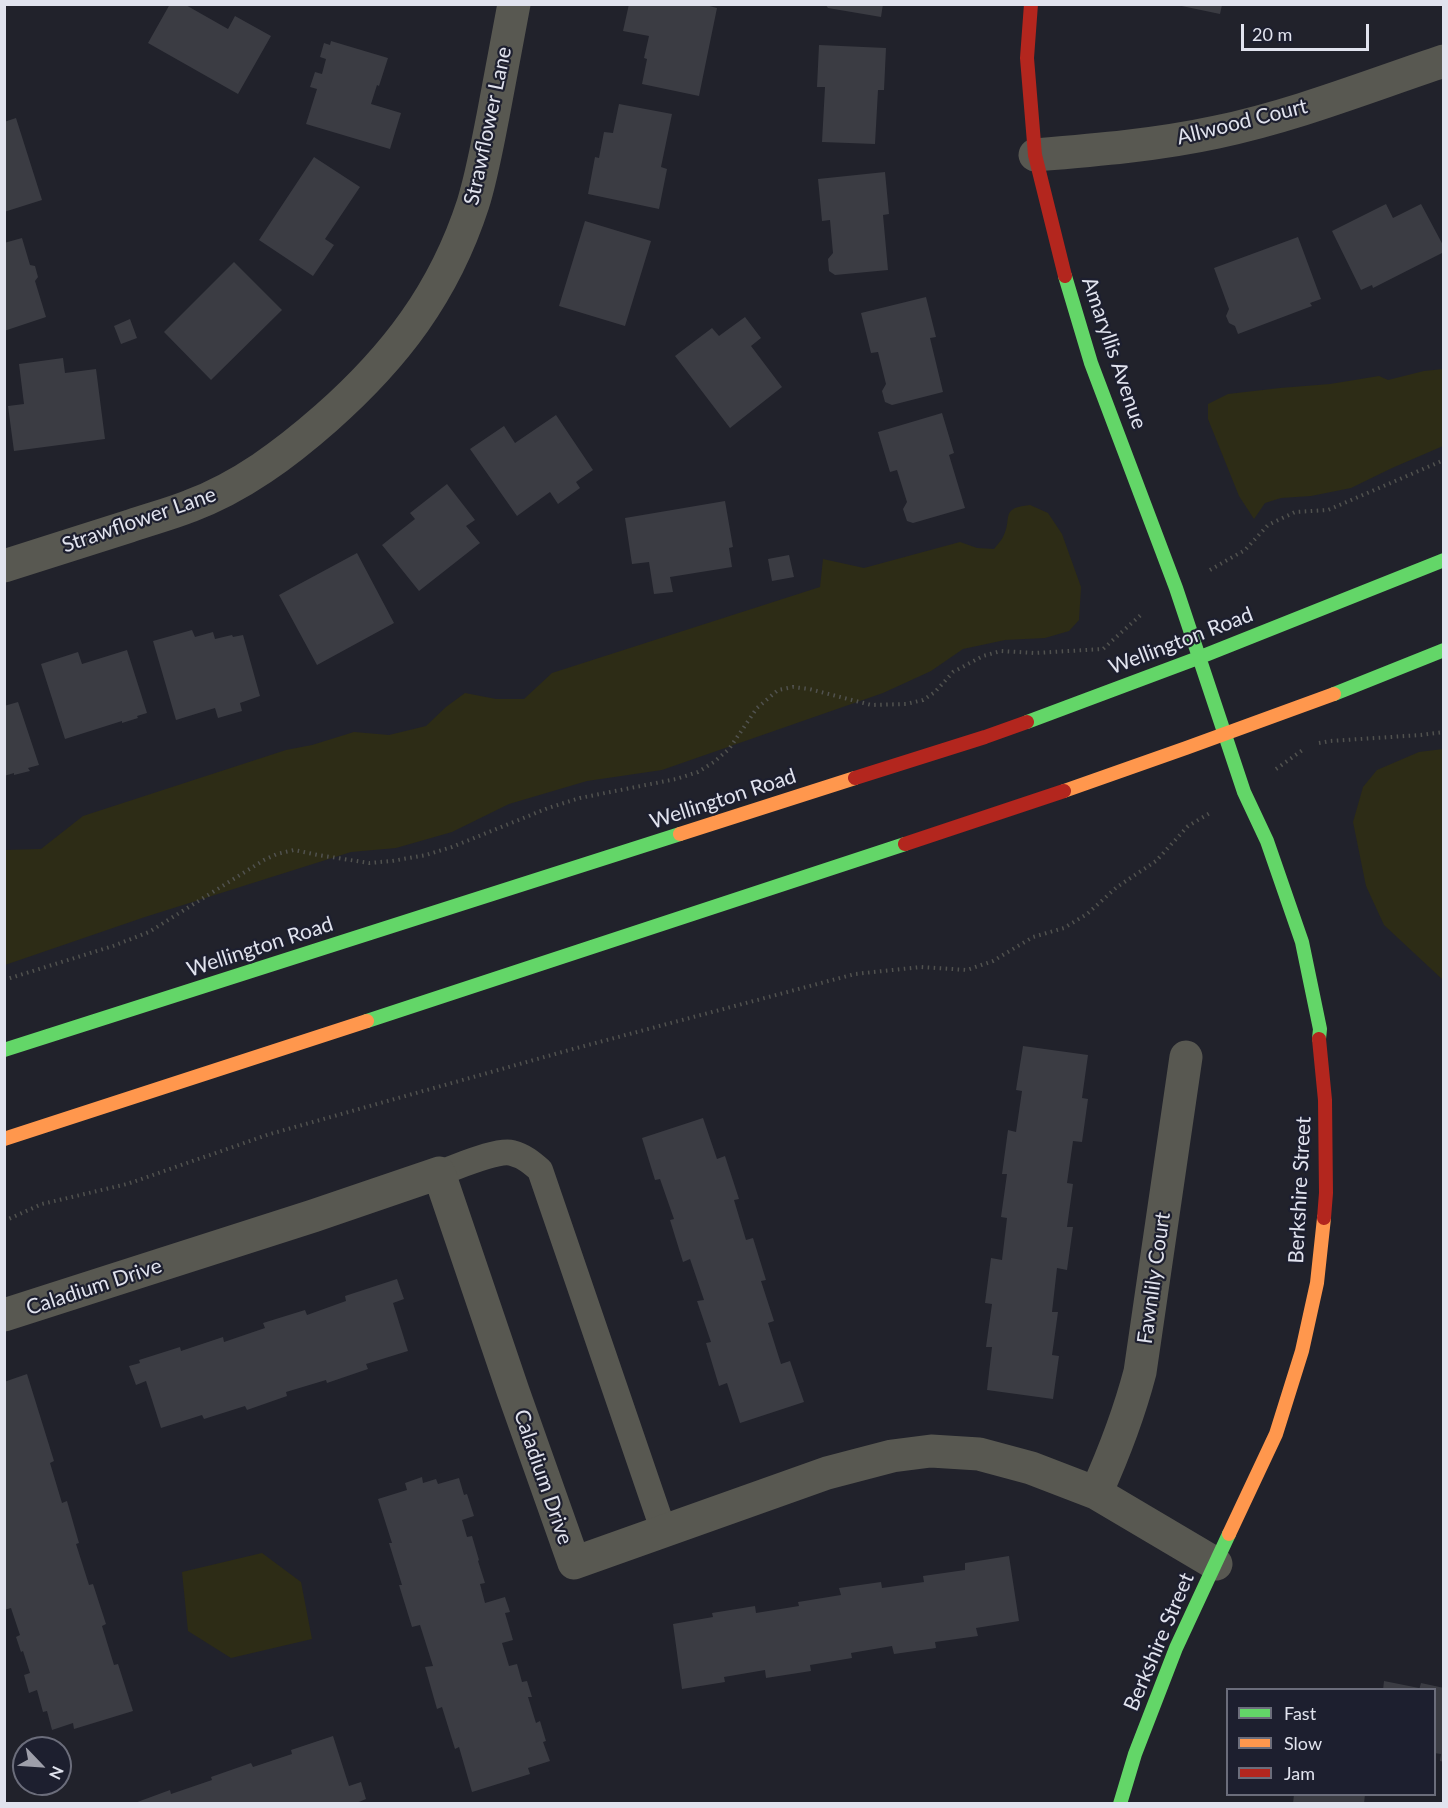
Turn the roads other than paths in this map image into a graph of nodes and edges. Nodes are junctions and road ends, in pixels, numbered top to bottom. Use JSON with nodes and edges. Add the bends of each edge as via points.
{"nodes":[{"id":1,"x":513,"y":4,"type":"edge"},
{"id":2,"x":1031,"y":4,"type":"edge"},
{"id":3,"x":1443,"y":61,"type":"edge"},
{"id":4,"x":1035,"y":154,"type":"junction"},
{"id":5,"x":1443,"y":560,"type":"edge"},
{"id":6,"x":4,"y":566,"type":"edge"},
{"id":7,"x":1443,"y":650,"type":"edge"},
{"id":8,"x":1197,"y":658,"type":"junction"},
{"id":9,"x":1213,"y":704,"type":"joint"},
{"id":10,"x":1224,"y":736,"type":"junction"},
{"id":11,"x":4,"y":1050,"type":"edge"},
{"id":12,"x":1186,"y":1057,"type":"dead end"},
{"id":13,"x":4,"y":1139,"type":"edge"},
{"id":14,"x":439,"y":1173,"type":"junction"},
{"id":15,"x":4,"y":1315,"type":"edge"},
{"id":16,"x":1096,"y":1493,"type":"junction"},
{"id":17,"x":663,"y":1532,"type":"junction"},
{"id":18,"x":1216,"y":1564,"type":"junction"},
{"id":19,"x":1120,"y":1803,"type":"edge"}],
"edges":[{"from":1,"to":6,"type":"street","name":"Strawflower Lane","via":[[484,164],[473,203],[441,279],[390,356],[309,433],[266,467],[226,490],[190,506]]},
{"from":2,"to":4,"type":"main road","name":"Amaryllis Avenue","via":[[1027,58]]},
{"from":3,"to":4,"type":"street","name":"Allwood Court","via":[[1292,112],[1217,132],[1122,148]]},
{"from":4,"to":8,"type":"main road","name":"Amaryllis Avenue","via":[[1057,248],[1091,363],[1176,588]]},
{"from":5,"to":8,"type":"main road","name":"Wellington Road"},
{"from":7,"to":10,"type":"main road"},
{"from":8,"to":9,"type":"main road","name":"Amaryllis Avenue"},
{"from":8,"to":11,"type":"main road","name":"Wellington Road","via":[[974,741]]},
{"from":9,"to":10,"type":"main road","name":"Berkshire Street"},
{"from":10,"to":13,"type":"main road"},
{"from":10,"to":18,"type":"main road","name":"Berkshire Street","via":[[1267,840],[1302,942],[1320,1029],[1326,1193],[1317,1283],[1302,1351],[1276,1434]]},
{"from":12,"to":16,"type":"street","name":"Fawnlily Court","via":[[1140,1372],[1115,1452]]},
{"from":14,"to":15,"type":"street","name":"Caladium Drive"},
{"from":14,"to":17,"type":"lane","via":[[510,1152],[540,1170]]},
{"from":14,"to":17,"type":"street","name":"Caladium Drive","via":[[574,1563]]},
{"from":16,"to":17,"type":"street","name":"Caladium Drive","via":[[1031,1468],[979,1454],[931,1451],[892,1456],[827,1473]]},
{"from":16,"to":18,"type":"street","name":"Caladium Drive"},
{"from":18,"to":19,"type":"main road","name":"Berkshire Street","via":[[1176,1648]]}]}
